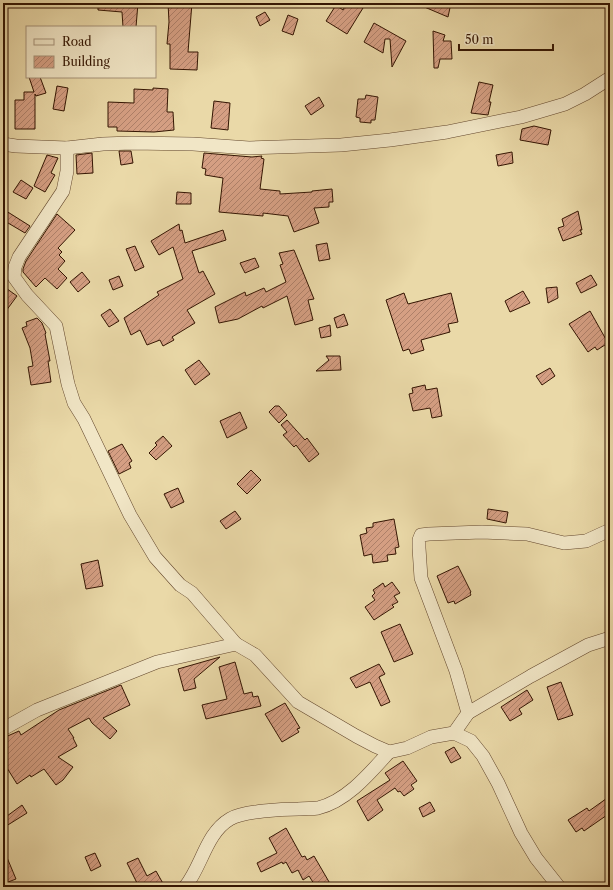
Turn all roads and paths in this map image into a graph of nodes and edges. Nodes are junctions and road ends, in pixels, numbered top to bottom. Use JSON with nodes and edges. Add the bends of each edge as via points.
{"nodes":[{"id":1,"x":610,"y":78,"type":"edge"},
{"id":2,"x":3,"y":144,"type":"edge"},
{"id":3,"x":67,"y":148,"type":"junction"},
{"id":4,"x":610,"y":530,"type":"edge"},
{"id":5,"x":610,"y":638,"type":"edge"},
{"id":6,"x":236,"y":644,"type":"junction"},
{"id":7,"x":468,"y":713,"type":"junction"},
{"id":8,"x":3,"y":729,"type":"edge"},
{"id":9,"x":454,"y":733,"type":"junction"},
{"id":10,"x":389,"y":752,"type":"junction"},
{"id":11,"x":185,"y":887,"type":"edge"},
{"id":12,"x":559,"y":887,"type":"edge"}],
"edges":[{"from":1,"to":3,"type":"street","via":[[565,104],[522,117],[405,138],[341,145],[249,148],[132,143]]},
{"from":2,"to":3,"type":"street"},
{"from":3,"to":6,"type":"street","via":[[67,172],[63,191],[19,257],[14,277],[56,326],[74,403],[130,516],[155,557],[192,593]]},
{"from":4,"to":7,"type":"street","via":[[586,541],[564,543],[527,534],[482,532],[421,535],[421,578],[456,671]]},
{"from":5,"to":7,"type":"street","via":[[588,645]]},
{"from":6,"to":8,"type":"street","via":[[158,662],[37,710]]},
{"from":6,"to":10,"type":"street","via":[[255,655],[298,702]]},
{"from":7,"to":9,"type":"street"},
{"from":9,"to":10,"type":"street","via":[[431,737],[407,748]]},
{"from":9,"to":12,"type":"street","via":[[471,741],[483,756],[521,833],[536,858]]},
{"from":10,"to":11,"type":"street","via":[[358,785],[333,802],[318,808],[246,814],[230,818],[209,843]]}]}
